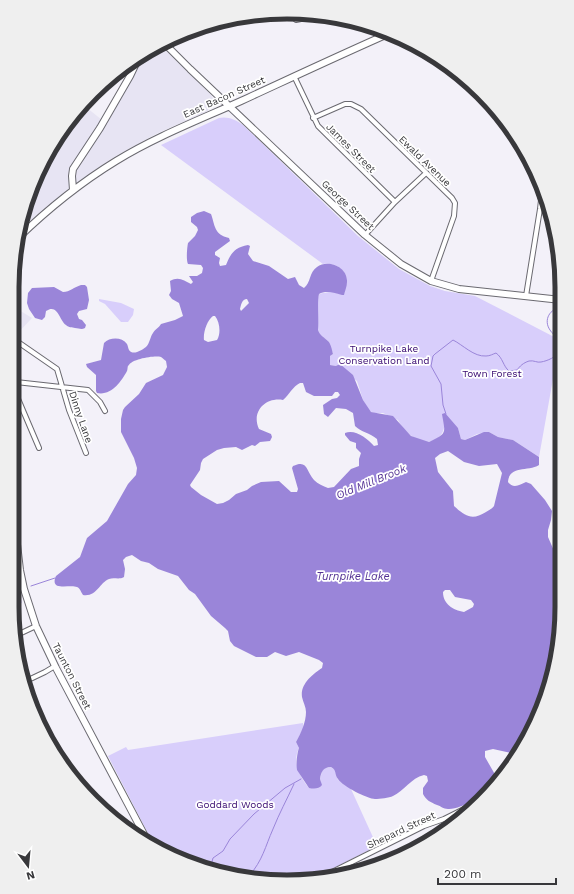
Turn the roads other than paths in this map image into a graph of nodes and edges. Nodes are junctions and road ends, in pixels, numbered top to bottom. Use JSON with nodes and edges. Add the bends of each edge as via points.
{"nodes":[{"id":1,"x":383,"y":36,"type":"edge"},
{"id":2,"x":169,"y":47,"type":"edge"},
{"id":3,"x":134,"y":67,"type":"edge"},
{"id":4,"x":294,"y":76,"type":"junction"},
{"id":5,"x":229,"y":106,"type":"junction"},
{"id":6,"x":313,"y":118,"type":"junction"},
{"id":7,"x":426,"y":173,"type":"junction"},
{"id":8,"x":73,"y":190,"type":"junction"},
{"id":9,"x":541,"y":201,"type":"edge"},
{"id":10,"x":395,"y":202,"type":"junction"},
{"id":11,"x":25,"y":231,"type":"edge"},
{"id":12,"x":365,"y":235,"type":"junction"},
{"id":13,"x":431,"y":281,"type":"junction"},
{"id":14,"x":526,"y":296,"type":"junction"},
{"id":15,"x":555,"y":299,"type":"edge"},
{"id":16,"x":19,"y":343,"type":"edge"},
{"id":17,"x":19,"y":382,"type":"edge"},
{"id":18,"x":62,"y":387,"type":"junction"},
{"id":19,"x":19,"y":399,"type":"edge"},
{"id":20,"x":105,"y":412,"type":"dead end"},
{"id":21,"x":39,"y":448,"type":"dead end"},
{"id":22,"x":86,"y":453,"type":"dead end"},
{"id":23,"x":19,"y":561,"type":"edge"},
{"id":24,"x":36,"y":626,"type":"junction"},
{"id":25,"x":20,"y":633,"type":"edge"},
{"id":26,"x":55,"y":666,"type":"junction"},
{"id":27,"x":29,"y":680,"type":"edge"},
{"id":28,"x":463,"y":809,"type":"edge"},
{"id":29,"x":143,"y":833,"type":"edge"},
{"id":30,"x":333,"y":871,"type":"edge"}],
"edges":[{"from":1,"to":4,"type":"main road","name":"East Bacon Street"},
{"from":2,"to":5,"type":"main road","name":"George Street"},
{"from":3,"to":8,"type":"main road","via":[[100,128],[73,169]]},
{"from":4,"to":5,"type":"main road","name":"East Bacon Street"},
{"from":4,"to":6,"type":"street","name":"James Street"},
{"from":5,"to":8,"type":"main road","name":"East Bacon Street","via":[[136,150]]},
{"from":5,"to":12,"type":"main road","name":"George Street"},
{"from":6,"to":7,"type":"street","name":"Ewald Avenue","via":[[345,104],[351,104],[361,109]]},
{"from":6,"to":10,"type":"street","name":"James Street","via":[[323,132]]},
{"from":7,"to":10,"type":"street"},
{"from":7,"to":13,"type":"street","name":"Ewald Avenue","via":[[455,203],[454,216]]},
{"from":8,"to":11,"type":"main road","name":"East Bacon Street"},
{"from":9,"to":14,"type":"street"},
{"from":10,"to":12,"type":"street"},
{"from":12,"to":13,"type":"main road","name":"George Street","via":[[401,264]]},
{"from":13,"to":14,"type":"main road","name":"George Street","via":[[478,292]]},
{"from":14,"to":15,"type":"main road","name":"George Street"},
{"from":16,"to":18,"type":"street","name":"Dinny Lane","via":[[57,369]]},
{"from":17,"to":18,"type":"street"},
{"from":18,"to":20,"type":"street","via":[[88,390],[100,402]]},
{"from":18,"to":22,"type":"street","name":"Dinny Lane"},
{"from":19,"to":21,"type":"street"},
{"from":23,"to":24,"type":"main road","name":"Taunton Street"},
{"from":24,"to":25,"type":"street"},
{"from":24,"to":26,"type":"main road","name":"Taunton Street"},
{"from":26,"to":27,"type":"street"},
{"from":26,"to":29,"type":"main road","name":"Taunton Street"},
{"from":28,"to":30,"type":"street","name":"Shepard Street"}]}
